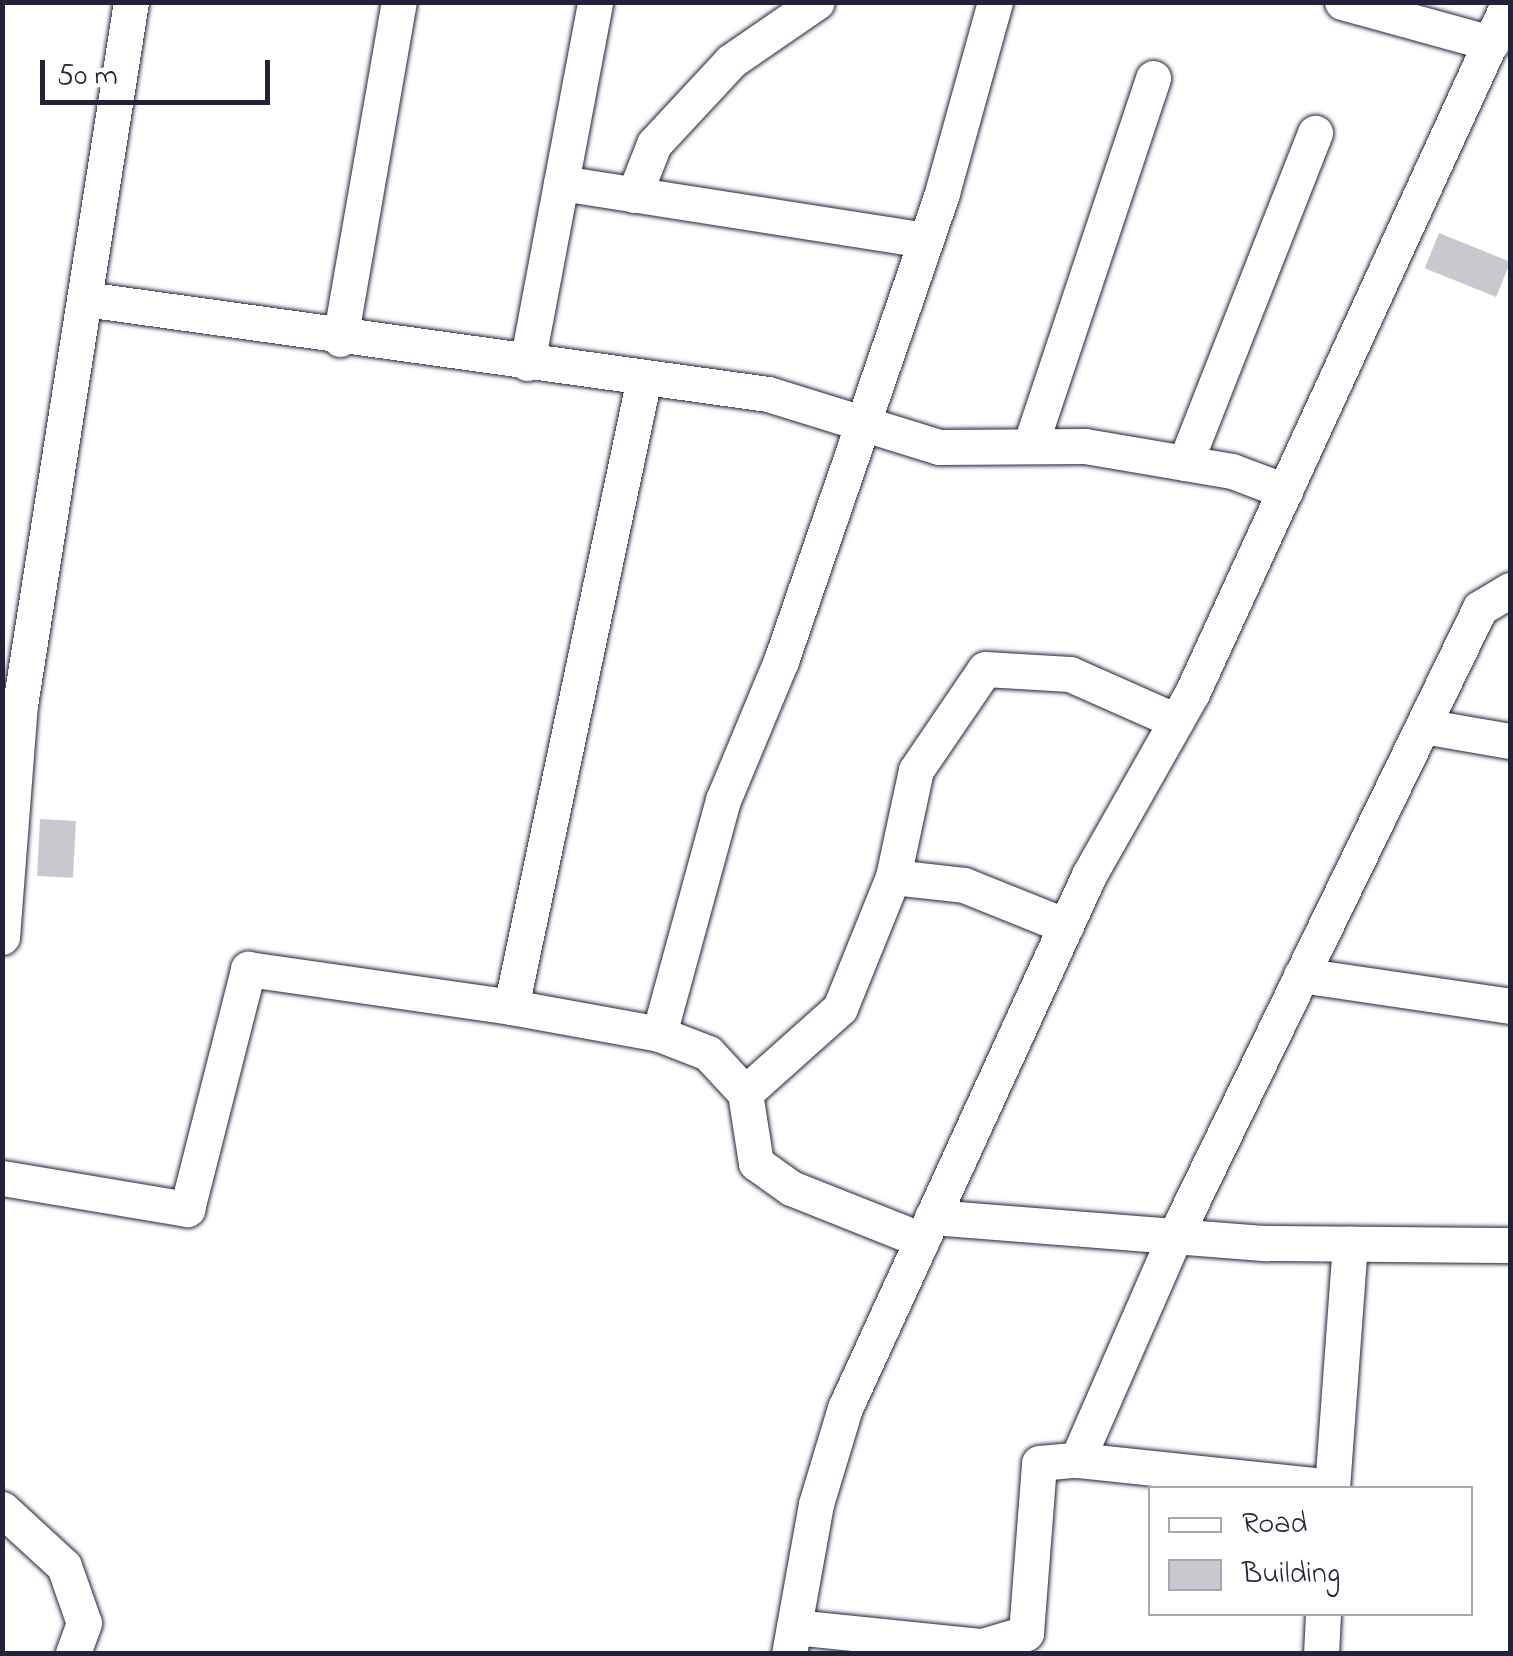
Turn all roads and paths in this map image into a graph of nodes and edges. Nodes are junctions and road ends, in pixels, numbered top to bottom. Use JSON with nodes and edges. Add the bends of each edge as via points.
{"nodes":[{"id":1,"x":131,"y":2,"type":"edge"},
{"id":2,"x":399,"y":2,"type":"edge"},
{"id":3,"x":596,"y":2,"type":"edge"},
{"id":4,"x":817,"y":2,"type":"edge"},
{"id":5,"x":995,"y":2,"type":"edge"},
{"id":6,"x":1342,"y":2,"type":"edge"},
{"id":7,"x":1510,"y":2,"type":"edge"},
{"id":8,"x":1491,"y":43,"type":"junction"},
{"id":9,"x":1154,"y":78,"type":"dead end"},
{"id":10,"x":1315,"y":133,"type":"dead end"},
{"id":11,"x":561,"y":184,"type":"junction"},
{"id":12,"x":634,"y":195,"type":"junction"},
{"id":13,"x":925,"y":240,"type":"junction"},
{"id":14,"x":84,"y":300,"type":"junction"},
{"id":15,"x":340,"y":338,"type":"junction"},
{"id":16,"x":527,"y":363,"type":"junction"},
{"id":17,"x":644,"y":378,"type":"junction"},
{"id":18,"x":861,"y":423,"type":"junction"},
{"id":19,"x":1030,"y":446,"type":"junction"},
{"id":20,"x":1185,"y":463,"type":"junction"},
{"id":21,"x":1285,"y":491,"type":"junction"},
{"id":22,"x":1510,"y":590,"type":"edge"},
{"id":23,"x":1176,"y":721,"type":"junction"},
{"id":24,"x":1422,"y":726,"type":"junction"},
{"id":25,"x":1510,"y":741,"type":"edge"},
{"id":26,"x":8,"y":796,"type":"edge"},
{"id":27,"x":894,"y":877,"type":"junction"},
{"id":28,"x":3,"y":918,"type":"edge"},
{"id":29,"x":1066,"y":926,"type":"junction"},
{"id":30,"x":1302,"y":975,"type":"junction"},
{"id":31,"x":1510,"y":1006,"type":"edge"},
{"id":32,"x":511,"y":1007,"type":"junction"},
{"id":33,"x":659,"y":1034,"type":"junction"},
{"id":34,"x":746,"y":1092,"type":"junction"},
{"id":35,"x":2,"y":1178,"type":"edge"},
{"id":36,"x":927,"y":1229,"type":"junction"},
{"id":37,"x":1175,"y":1236,"type":"junction"},
{"id":38,"x":1350,"y":1244,"type":"junction"},
{"id":39,"x":1510,"y":1245,"type":"edge"},
{"id":40,"x":1076,"y":1460,"type":"junction"},
{"id":41,"x":1314,"y":1486,"type":"edge"},
{"id":42,"x":1332,"y":1486,"type":"edge"},
{"id":43,"x":2,"y":1509,"type":"edge"},
{"id":44,"x":1324,"y":1616,"type":"edge"},
{"id":45,"x":792,"y":1640,"type":"edge"},
{"id":46,"x":73,"y":1654,"type":"edge"},
{"id":47,"x":1321,"y":1654,"type":"edge"}],
"edges":[{"from":1,"to":14,"type":"street"},
{"from":2,"to":15,"type":"street"},
{"from":3,"to":11,"type":"street"},
{"from":4,"to":12,"type":"street","via":[[731,61],[654,144]]},
{"from":5,"to":13,"type":"street"},
{"from":6,"to":8,"type":"street"},
{"from":7,"to":8,"type":"street"},
{"from":8,"to":21,"type":"street"},
{"from":9,"to":19,"type":"street"},
{"from":10,"to":20,"type":"street"},
{"from":11,"to":12,"type":"street"},
{"from":11,"to":16,"type":"street"},
{"from":12,"to":13,"type":"street"},
{"from":13,"to":18,"type":"street"},
{"from":14,"to":15,"type":"street"},
{"from":14,"to":26,"type":"street"},
{"from":15,"to":16,"type":"street"},
{"from":16,"to":17,"type":"street"},
{"from":17,"to":18,"type":"street","via":[[768,394]]},
{"from":17,"to":32,"type":"street"},
{"from":18,"to":19,"type":"street","via":[[939,447]]},
{"from":18,"to":33,"type":"street","via":[[781,661],[723,800]]},
{"from":19,"to":20,"type":"street","via":[[1085,446]]},
{"from":20,"to":21,"type":"street"},
{"from":21,"to":23,"type":"street"},
{"from":22,"to":24,"type":"street","via":[[1480,608]]},
{"from":23,"to":27,"type":"street","via":[[1070,674],[985,670],[916,770]]},
{"from":23,"to":29,"type":"street"},
{"from":24,"to":25,"type":"street"},
{"from":24,"to":30,"type":"street"},
{"from":26,"to":28,"type":"street"},
{"from":27,"to":29,"type":"street","via":[[964,885]]},
{"from":27,"to":34,"type":"street","via":[[840,1008]]},
{"from":29,"to":36,"type":"street"},
{"from":30,"to":31,"type":"street"},
{"from":30,"to":37,"type":"street"},
{"from":32,"to":33,"type":"street"},
{"from":32,"to":35,"type":"street","via":[[248,970],[188,1208]]},
{"from":33,"to":34,"type":"street","via":[[708,1052]]},
{"from":34,"to":36,"type":"street","via":[[756,1164],[791,1188]]},
{"from":36,"to":37,"type":"street"},
{"from":36,"to":45,"type":"street","via":[[845,1408],[816,1504]]},
{"from":37,"to":38,"type":"street"},
{"from":37,"to":40,"type":"street"},
{"from":38,"to":39,"type":"street"},
{"from":38,"to":42,"type":"street"},
{"from":40,"to":41,"type":"street"},
{"from":40,"to":45,"type":"street","via":[[1039,1464],[1026,1633],[982,1646]]},
{"from":43,"to":46,"type":"street","via":[[64,1566],[84,1622]]},
{"from":44,"to":47,"type":"street"}]}
